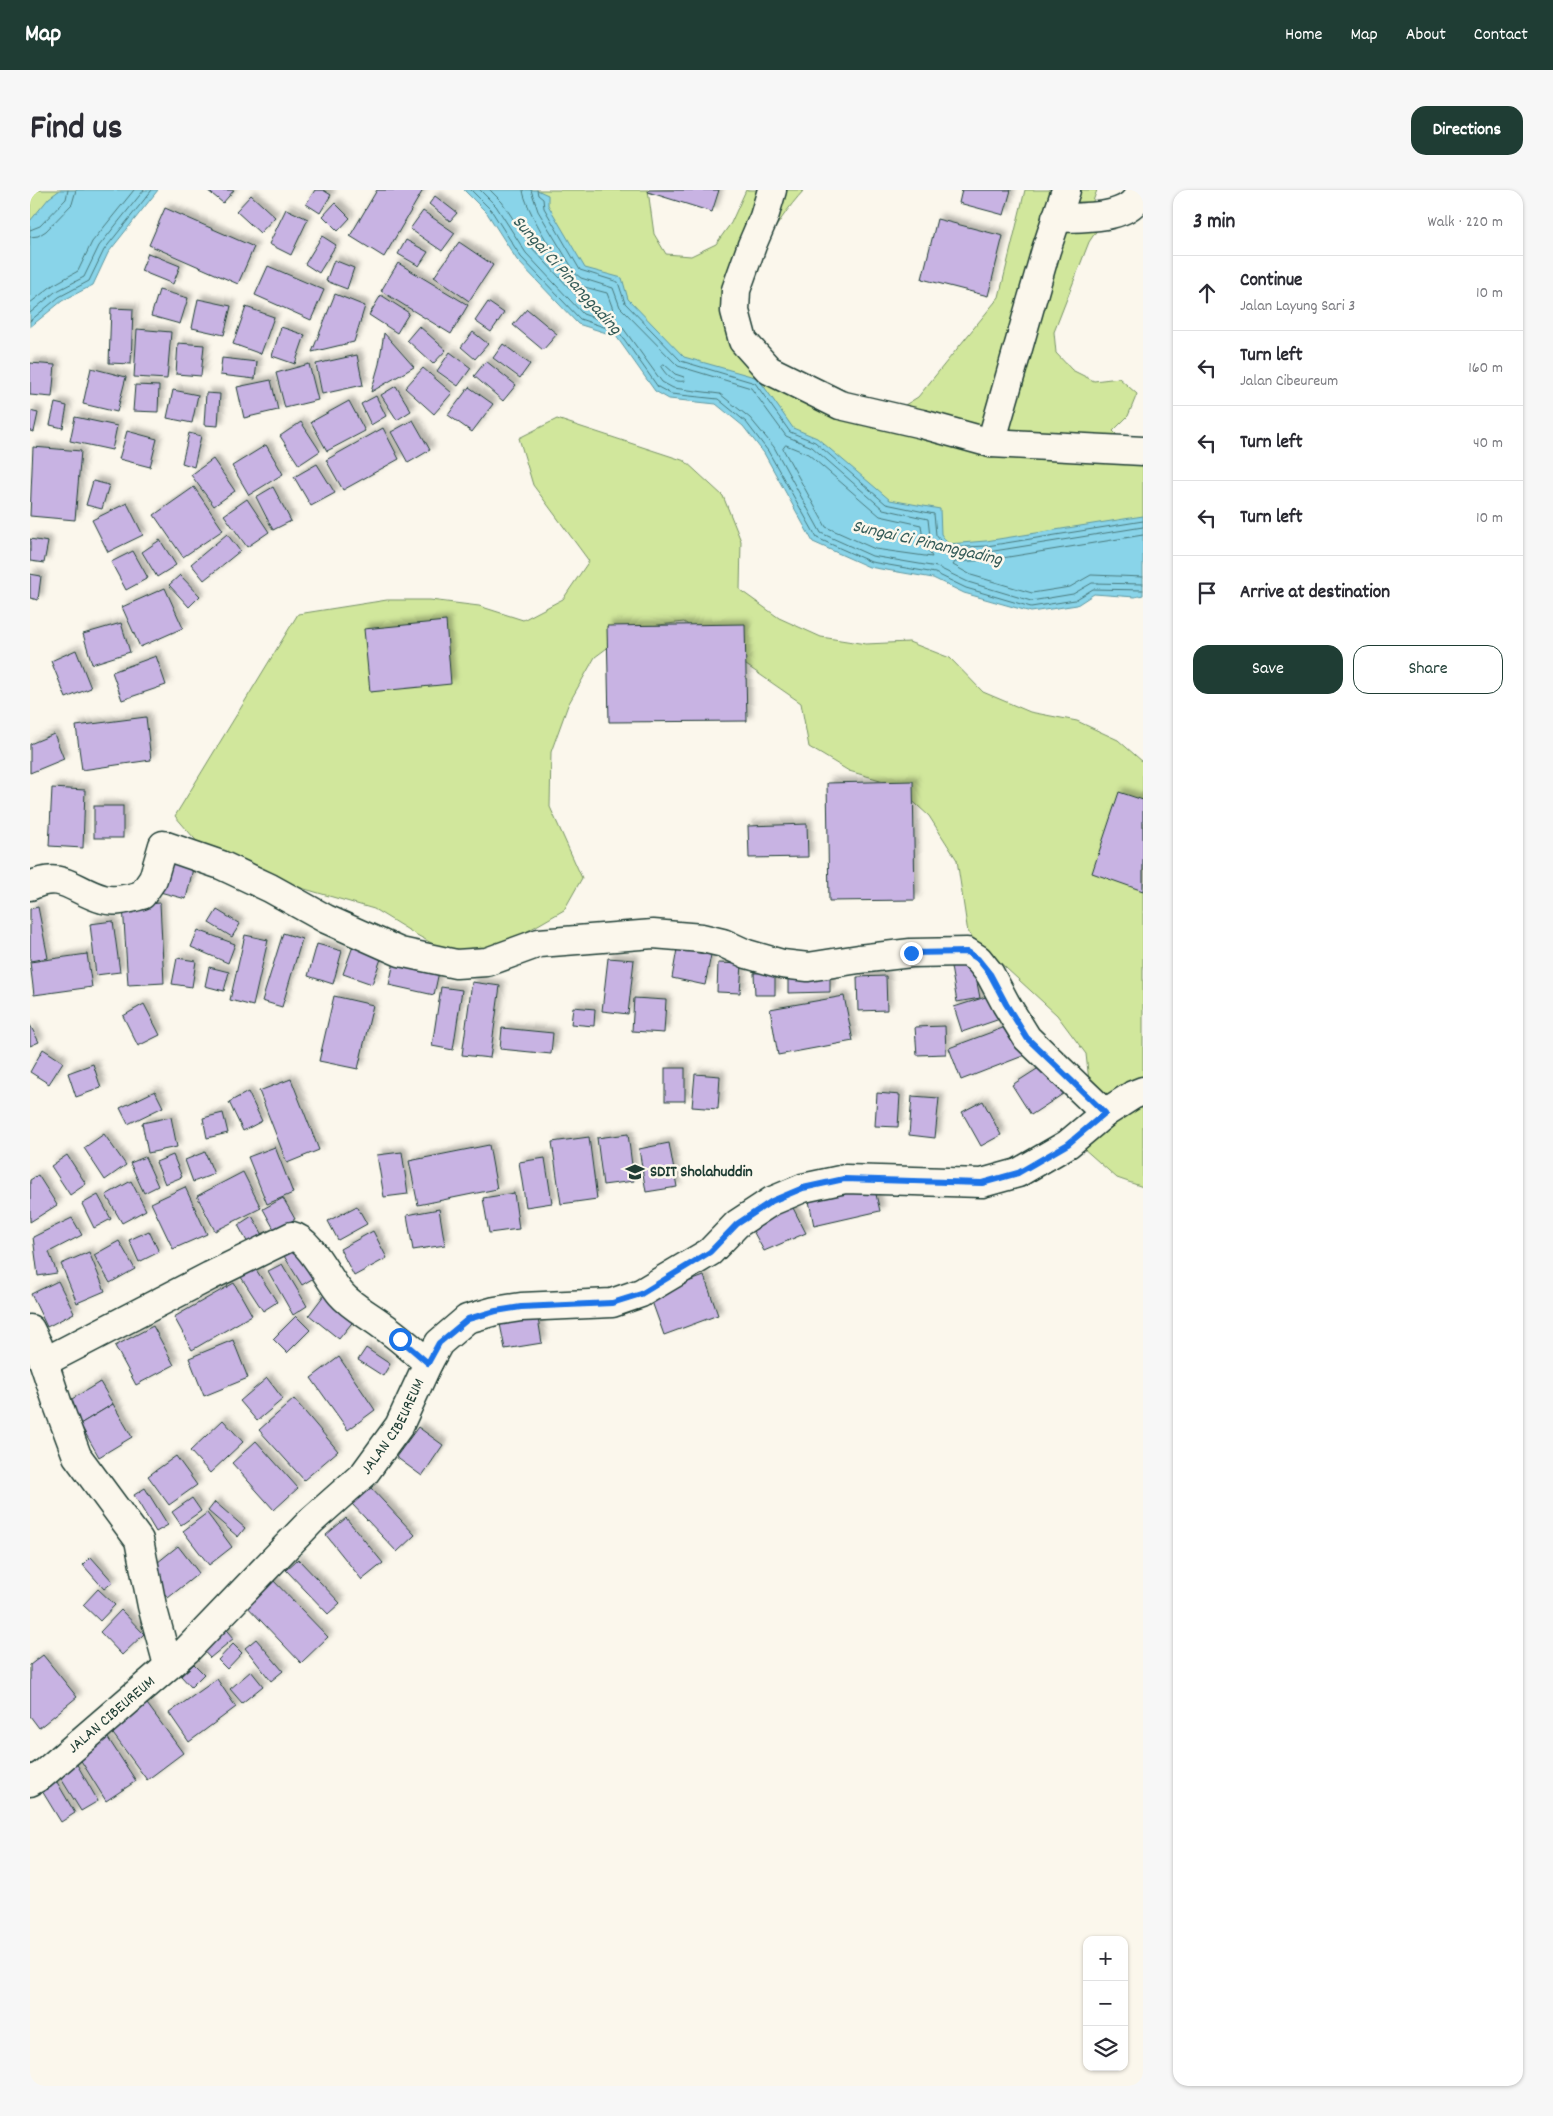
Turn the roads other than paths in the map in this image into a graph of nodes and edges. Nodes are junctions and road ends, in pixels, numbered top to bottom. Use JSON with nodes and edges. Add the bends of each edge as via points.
{"nodes":[{"id":1,"x":772,"y":190,"type":"edge"},
{"id":2,"x":1066,"y":190,"type":"edge"},
{"id":3,"x":1140,"y":190,"type":"edge"},
{"id":4,"x":1056,"y":218,"type":"junction"},
{"id":5,"x":991,"y":443,"type":"junction"},
{"id":6,"x":1143,"y":451,"type":"edge"},
{"id":7,"x":30,"y":886,"type":"edge"},
{"id":8,"x":1143,"y":1091,"type":"edge"},
{"id":9,"x":1105,"y":1113,"type":"junction"},
{"id":10,"x":30,"y":1329,"type":"edge"},
{"id":11,"x":44,"y":1362,"type":"junction"},
{"id":12,"x":428,"y":1363,"type":"junction"},
{"id":13,"x":168,"y":1665,"type":"junction"},
{"id":14,"x":30,"y":1782,"type":"edge"}],
"edges":[{"from":1,"to":5,"type":"street","via":[[736,290],[735,311],[743,342],[770,370],[840,405]]},
{"from":2,"to":4,"type":"street"},
{"from":3,"to":4,"type":"street","via":[[1139,196],[1122,211],[1099,216]]},
{"from":4,"to":5,"type":"street"},
{"from":5,"to":6,"type":"street"},
{"from":7,"to":9,"type":"street","via":[[43,880],[61,880],[104,900],[118,901],[142,895],[153,879],[163,845],[221,865],[326,919],[400,952],[456,964],[487,962],[539,943],[653,934],[702,938],[782,964],[808,967],[911,953],[967,952],[978,959],[990,974],[1027,1038]]},
{"from":8,"to":9,"type":"street","name":"JALAN CIBEUREUM"},
{"from":9,"to":12,"type":"street","name":"JALAN CIBEUREUM","via":[[1068,1144],[1018,1173],[982,1183],[844,1179],[803,1188],[758,1210],[737,1224],[710,1252],[641,1294],[612,1303],[521,1307],[468,1319],[439,1343]]},
{"from":10,"to":11,"type":"street"},
{"from":11,"to":12,"type":"street","via":[[292,1236],[308,1245],[341,1294]]},
{"from":11,"to":13,"type":"street","via":[[77,1456],[139,1540]]},
{"from":12,"to":13,"type":"street","name":"JALAN CIBEUREUM","via":[[399,1426],[364,1474],[311,1521]]},
{"from":13,"to":14,"type":"street","name":"JALAN CIBEUREUM"}]}
